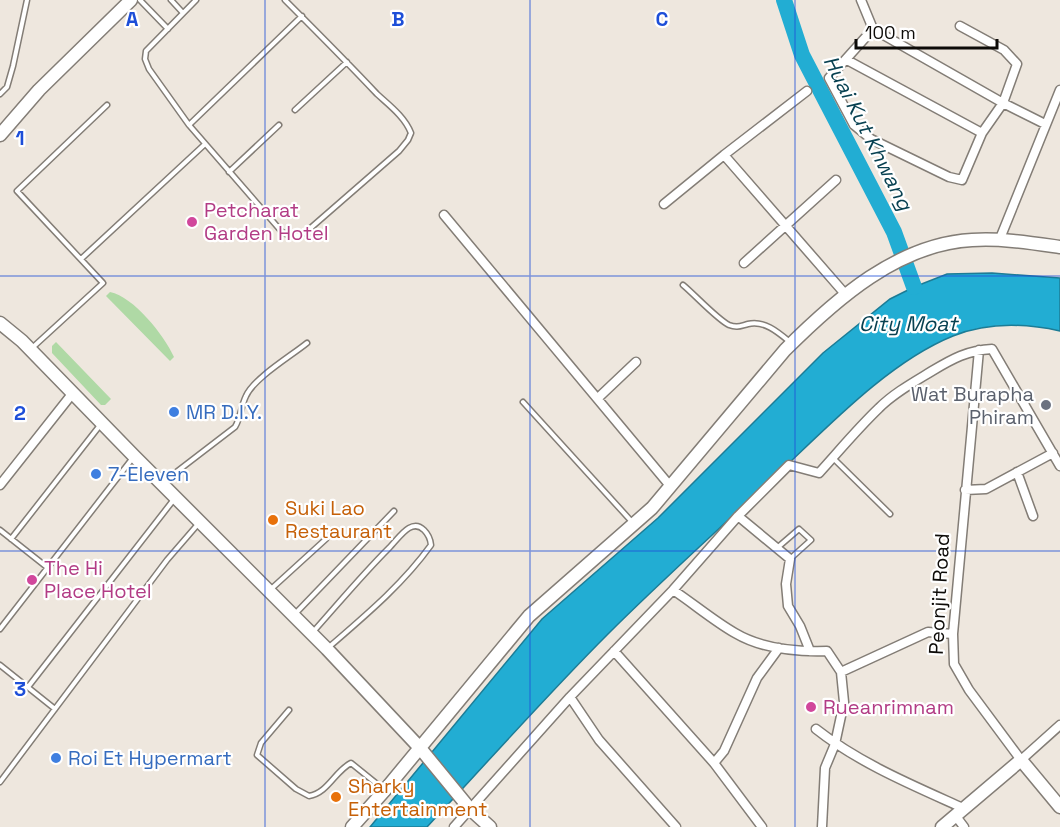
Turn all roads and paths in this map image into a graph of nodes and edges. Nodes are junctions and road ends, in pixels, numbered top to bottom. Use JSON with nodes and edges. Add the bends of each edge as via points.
{"nodes":[{"id":1,"x":27,"y":0,"type":"edge"},
{"id":2,"x":131,"y":0,"type":"edge"},
{"id":3,"x":140,"y":0,"type":"edge"},
{"id":4,"x":171,"y":0,"type":"edge"},
{"id":5,"x":196,"y":0,"type":"edge"},
{"id":6,"x":285,"y":0,"type":"edge"},
{"id":7,"x":861,"y":0,"type":"edge"},
{"id":8,"x":183,"y":13,"type":"junction"},
{"id":9,"x":302,"y":16,"type":"junction"},
{"id":10,"x":960,"y":26,"type":"dead end"},
{"id":11,"x":168,"y":29,"type":"junction"},
{"id":12,"x":873,"y":29,"type":"junction"},
{"id":13,"x":847,"y":60,"type":"junction"},
{"id":14,"x":347,"y":62,"type":"junction"},
{"id":15,"x":1060,"y":90,"type":"edge"},
{"id":16,"x":807,"y":91,"type":"dead end"},
{"id":17,"x":0,"y":94,"type":"edge"},
{"id":18,"x":1003,"y":103,"type":"junction"},
{"id":19,"x":107,"y":105,"type":"dead end"},
{"id":20,"x":295,"y":110,"type":"dead end"},
{"id":21,"x":1045,"y":124,"type":"junction"},
{"id":22,"x":189,"y":125,"type":"junction"},
{"id":23,"x":279,"y":125,"type":"dead end"},
{"id":24,"x":1,"y":130,"type":"edge"},
{"id":25,"x":982,"y":133,"type":"junction"},
{"id":26,"x":204,"y":145,"type":"junction"},
{"id":27,"x":724,"y":155,"type":"junction"},
{"id":28,"x":229,"y":172,"type":"junction"},
{"id":29,"x":836,"y":180,"type":"dead end"},
{"id":30,"x":664,"y":204,"type":"dead end"},
{"id":31,"x":444,"y":214,"type":"dead end"},
{"id":32,"x":786,"y":225,"type":"junction"},
{"id":33,"x":999,"y":241,"type":"junction"},
{"id":34,"x":1060,"y":247,"type":"edge"},
{"id":35,"x":81,"y":259,"type":"junction"},
{"id":36,"x":744,"y":263,"type":"dead end"},
{"id":37,"x":683,"y":285,"type":"dead end"},
{"id":38,"x":846,"y":295,"type":"junction"},
{"id":39,"x":0,"y":314,"type":"edge"},
{"id":40,"x":0,"y":323,"type":"edge"},
{"id":41,"x":307,"y":343,"type":"dead end"},
{"id":42,"x":792,"y":343,"type":"junction"},
{"id":43,"x":26,"y":346,"type":"junction"},
{"id":44,"x":979,"y":350,"type":"junction"},
{"id":45,"x":636,"y":362,"type":"dead end"},
{"id":46,"x":72,"y":394,"type":"junction"},
{"id":47,"x":598,"y":398,"type":"junction"},
{"id":48,"x":523,"y":402,"type":"dead end"},
{"id":49,"x":101,"y":423,"type":"junction"},
{"id":50,"x":1053,"y":453,"type":"junction"},
{"id":51,"x":134,"y":456,"type":"junction"},
{"id":52,"x":833,"y":458,"type":"junction"},
{"id":53,"x":1060,"y":466,"type":"edge"},
{"id":54,"x":1017,"y":471,"type":"junction"},
{"id":55,"x":162,"y":483,"type":"junction"},
{"id":56,"x":0,"y":485,"type":"edge"},
{"id":57,"x":671,"y":487,"type":"junction"},
{"id":58,"x":965,"y":490,"type":"junction"},
{"id":59,"x":176,"y":498,"type":"junction"},
{"id":60,"x":394,"y":511,"type":"dead end"},
{"id":61,"x":890,"y":514,"type":"dead end"},
{"id":62,"x":738,"y":516,"type":"junction"},
{"id":63,"x":1033,"y":516,"type":"dead end"},
{"id":64,"x":200,"y":522,"type":"junction"},
{"id":65,"x":634,"y":523,"type":"junction"},
{"id":66,"x":0,"y":530,"type":"edge"},
{"id":67,"x":11,"y":539,"type":"junction"},
{"id":68,"x":326,"y":539,"type":"dead end"},
{"id":69,"x":777,"y":548,"type":"junction"},
{"id":70,"x":790,"y":559,"type":"junction"},
{"id":71,"x":48,"y":567,"type":"junction"},
{"id":72,"x":673,"y":590,"type":"junction"},
{"id":73,"x":269,"y":591,"type":"junction"},
{"id":74,"x":293,"y":615,"type":"junction"},
{"id":75,"x":0,"y":629,"type":"edge"},
{"id":76,"x":311,"y":634,"type":"junction"},
{"id":77,"x":953,"y":634,"type":"junction"},
{"id":78,"x":779,"y":648,"type":"junction"},
{"id":79,"x":327,"y":649,"type":"junction"},
{"id":80,"x":614,"y":651,"type":"junction"},
{"id":81,"x":810,"y":651,"type":"junction"},
{"id":82,"x":0,"y":665,"type":"edge"},
{"id":83,"x":840,"y":672,"type":"junction"},
{"id":84,"x":28,"y":687,"type":"junction"},
{"id":85,"x":570,"y":697,"type":"junction"},
{"id":86,"x":55,"y":709,"type":"junction"},
{"id":87,"x":289,"y":710,"type":"dead end"},
{"id":88,"x":1060,"y":725,"type":"edge"},
{"id":89,"x":816,"y":729,"type":"dead end"},
{"id":90,"x":835,"y":744,"type":"junction"},
{"id":91,"x":422,"y":751,"type":"junction"},
{"id":92,"x":1021,"y":760,"type":"junction"},
{"id":93,"x":714,"y":763,"type":"junction"},
{"id":94,"x":0,"y":782,"type":"edge"},
{"id":95,"x":385,"y":790,"type":"junction"},
{"id":96,"x":1060,"y":807,"type":"edge"},
{"id":97,"x":470,"y":809,"type":"junction"},
{"id":98,"x":959,"y":812,"type":"junction"},
{"id":99,"x":352,"y":827,"type":"edge"},
{"id":100,"x":454,"y":827,"type":"edge"},
{"id":101,"x":490,"y":827,"type":"edge"},
{"id":102,"x":676,"y":827,"type":"edge"},
{"id":103,"x":762,"y":827,"type":"edge"},
{"id":104,"x":822,"y":827,"type":"edge"},
{"id":105,"x":942,"y":827,"type":"edge"},
{"id":106,"x":964,"y":827,"type":"edge"}],
"edges":[{"from":1,"to":17,"type":"lane","via":[[7,87]]},
{"from":2,"to":24,"type":"street"},
{"from":3,"to":11,"type":"lane"},
{"from":4,"to":8,"type":"lane"},
{"from":5,"to":8,"type":"lane"},
{"from":6,"to":9,"type":"lane"},
{"from":7,"to":12,"type":"street"},
{"from":8,"to":11,"type":"lane"},
{"from":9,"to":14,"type":"lane"},
{"from":9,"to":22,"type":"lane"},
{"from":10,"to":18,"type":"street","via":[[1004,50],[1017,63]]},
{"from":11,"to":22,"type":"lane","via":[[146,51],[145,59]]},
{"from":12,"to":13,"type":"street"},
{"from":12,"to":18,"type":"street"},
{"from":13,"to":25,"type":"street"},
{"from":13,"to":25,"type":"street","via":[[829,78],[854,124],[871,139],[948,177],[963,180]]},
{"from":14,"to":20,"type":"lane"},
{"from":14,"to":28,"type":"lane","via":[[408,126],[411,133],[399,151],[298,237],[282,232]]},
{"from":15,"to":21,"type":"street"},
{"from":16,"to":27,"type":"street"},
{"from":18,"to":21,"type":"street"},
{"from":18,"to":25,"type":"street"},
{"from":19,"to":35,"type":"lane","via":[[17,191]]},
{"from":21,"to":33,"type":"street"},
{"from":22,"to":26,"type":"lane"},
{"from":23,"to":28,"type":"lane"},
{"from":26,"to":28,"type":"lane"},
{"from":26,"to":35,"type":"lane"},
{"from":27,"to":30,"type":"street"},
{"from":27,"to":32,"type":"street"},
{"from":29,"to":32,"type":"street"},
{"from":31,"to":47,"type":"street"},
{"from":32,"to":36,"type":"street"},
{"from":32,"to":38,"type":"street"},
{"from":33,"to":34,"type":"street"},
{"from":33,"to":38,"type":"street","via":[[973,240],[928,248],[889,265]]},
{"from":35,"to":43,"type":"lane","via":[[103,283]]},
{"from":37,"to":42,"type":"lane","via":[[728,325],[739,328],[760,324],[775,329]]},
{"from":38,"to":42,"type":"street"},
{"from":39,"to":43,"type":"street"},
{"from":40,"to":43,"type":"street"},
{"from":41,"to":55,"type":"lane","via":[[257,381],[246,394],[234,427]]},
{"from":42,"to":57,"type":"street"},
{"from":43,"to":46,"type":"street"},
{"from":44,"to":50,"type":"street","via":[[992,349]]},
{"from":44,"to":52,"type":"street","via":[[960,354],[905,387],[880,406]]},
{"from":44,"to":58,"type":"street","name":"Peonjit Road"},
{"from":45,"to":47,"type":"street"},
{"from":46,"to":49,"type":"street"},
{"from":46,"to":56,"type":"street"},
{"from":47,"to":57,"type":"street"},
{"from":48,"to":65,"type":"lane"},
{"from":49,"to":51,"type":"street"},
{"from":49,"to":67,"type":"lane"},
{"from":50,"to":53,"type":"street"},
{"from":50,"to":54,"type":"street"},
{"from":51,"to":55,"type":"street"},
{"from":51,"to":71,"type":"lane"},
{"from":52,"to":61,"type":"lane"},
{"from":52,"to":62,"type":"street","via":[[819,473],[789,465]]},
{"from":54,"to":58,"type":"street","via":[[986,489]]},
{"from":54,"to":63,"type":"street"},
{"from":55,"to":59,"type":"street"},
{"from":57,"to":65,"type":"street"},
{"from":58,"to":77,"type":"street","name":"Peonjit Road"},
{"from":59,"to":64,"type":"street"},
{"from":59,"to":84,"type":"lane"},
{"from":60,"to":74,"type":"lane"},
{"from":62,"to":69,"type":"street"},
{"from":62,"to":72,"type":"street"},
{"from":64,"to":73,"type":"street"},
{"from":64,"to":86,"type":"lane"},
{"from":65,"to":91,"type":"street","via":[[529,616]]},
{"from":66,"to":67,"type":"lane"},
{"from":67,"to":71,"type":"lane"},
{"from":68,"to":73,"type":"lane"},
{"from":69,"to":70,"type":"street"},
{"from":69,"to":70,"type":"lane","via":[[799,529],[811,540]]},
{"from":70,"to":81,"type":"street","via":[[788,606]]},
{"from":71,"to":75,"type":"lane"},
{"from":72,"to":78,"type":"street","via":[[737,634]]},
{"from":72,"to":80,"type":"street"},
{"from":73,"to":74,"type":"street"},
{"from":74,"to":76,"type":"street"},
{"from":76,"to":79,"type":"street"},
{"from":76,"to":79,"type":"lane","via":[[410,527],[426,531],[431,544],[416,566]]},
{"from":77,"to":83,"type":"street","via":[[928,632]]},
{"from":77,"to":92,"type":"street","name":"Peonjit Road","via":[[954,664]]},
{"from":78,"to":81,"type":"street"},
{"from":78,"to":93,"type":"street","via":[[757,678],[724,751]]},
{"from":79,"to":91,"type":"street"},
{"from":80,"to":85,"type":"street"},
{"from":80,"to":93,"type":"street"},
{"from":81,"to":83,"type":"street","via":[[827,651]]},
{"from":82,"to":84,"type":"lane"},
{"from":83,"to":90,"type":"street","via":[[844,702]]},
{"from":84,"to":86,"type":"lane"},
{"from":85,"to":97,"type":"street"},
{"from":85,"to":102,"type":"street","via":[[599,740]]},
{"from":86,"to":94,"type":"lane"},
{"from":87,"to":95,"type":"lane","via":[[261,742],[257,755],[287,782],[309,796],[319,794],[351,763]]},
{"from":88,"to":92,"type":"street"},
{"from":89,"to":90,"type":"street"},
{"from":90,"to":98,"type":"street"},
{"from":90,"to":104,"type":"street","via":[[825,768]]},
{"from":91,"to":95,"type":"street"},
{"from":91,"to":97,"type":"street"},
{"from":92,"to":96,"type":"street","name":"Peonjit Road"},
{"from":92,"to":98,"type":"street"},
{"from":93,"to":103,"type":"street"},
{"from":95,"to":99,"type":"street"},
{"from":97,"to":100,"type":"street"},
{"from":97,"to":101,"type":"street"},
{"from":98,"to":105,"type":"street"},
{"from":98,"to":106,"type":"street"}]}
